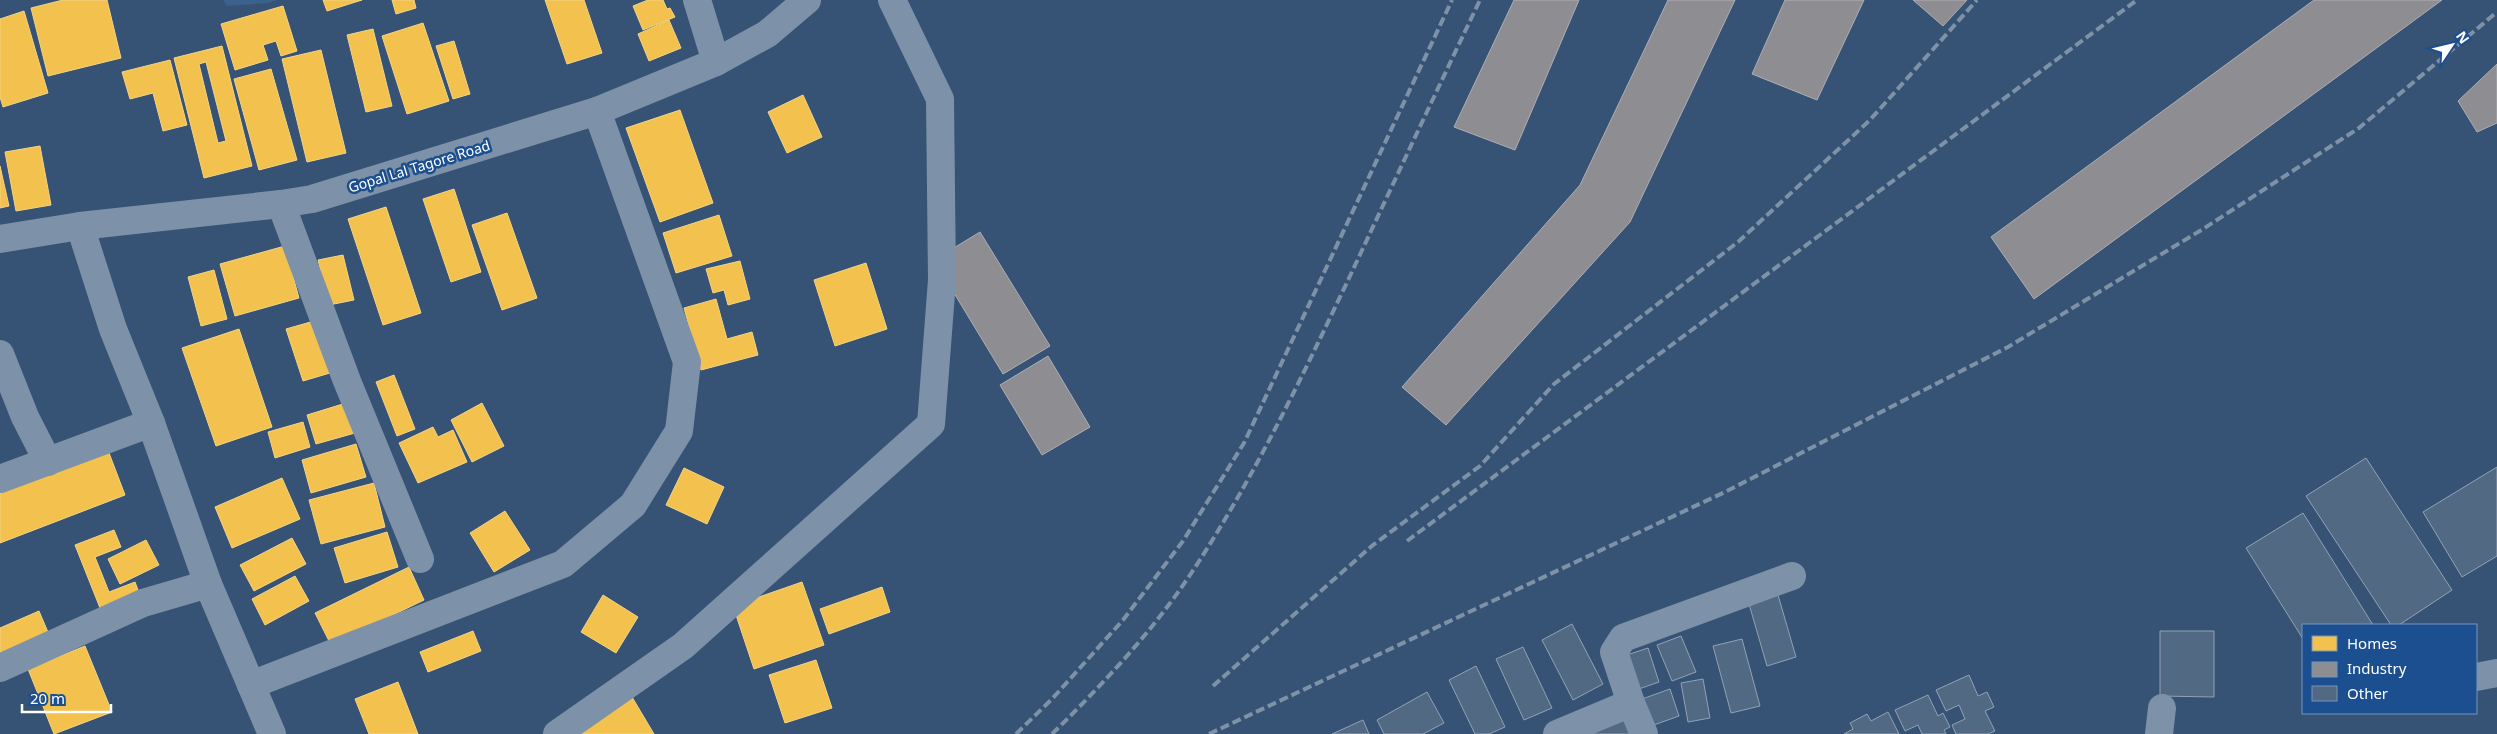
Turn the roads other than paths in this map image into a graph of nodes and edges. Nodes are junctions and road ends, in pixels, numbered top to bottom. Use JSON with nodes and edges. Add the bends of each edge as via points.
{"nodes":[{"id":1,"x":697,"y":0,"type":"edge"},
{"id":2,"x":807,"y":0,"type":"edge"},
{"id":3,"x":892,"y":0,"type":"edge"},
{"id":4,"x":716,"y":62,"type":"junction"},
{"id":5,"x":597,"y":111,"type":"junction"},
{"id":6,"x":281,"y":204,"type":"junction"},
{"id":7,"x":80,"y":226,"type":"junction"},
{"id":8,"x":0,"y":239,"type":"edge"},
{"id":9,"x":0,"y":354,"type":"edge"},
{"id":10,"x":151,"y":423,"type":"junction"},
{"id":11,"x":48,"y":462,"type":"junction"},
{"id":12,"x":0,"y":479,"type":"edge"},
{"id":13,"x":420,"y":559,"type":"dead end"},
{"id":14,"x":1792,"y":576,"type":"dead end"},
{"id":15,"x":208,"y":584,"type":"junction"},
{"id":16,"x":0,"y":668,"type":"edge"},
{"id":17,"x":2497,"y":673,"type":"edge"},
{"id":18,"x":2477,"y":677,"type":"edge"},
{"id":19,"x":251,"y":685,"type":"junction"},
{"id":20,"x":1631,"y":703,"type":"junction"},
{"id":21,"x":272,"y":734,"type":"edge"},
{"id":22,"x":557,"y":734,"type":"edge"},
{"id":23,"x":1557,"y":734,"type":"edge"},
{"id":24,"x":1644,"y":734,"type":"edge"}],
"edges":[{"from":1,"to":4,"type":"street"},
{"from":2,"to":4,"type":"street","name":"Gopal Lal Tagore Road","via":[[767,34]]},
{"from":3,"to":22,"type":"street","via":[[940,99],[942,280],[931,424],[683,646]]},
{"from":4,"to":5,"type":"street","name":"Gopal Lal Tagore Road"},
{"from":5,"to":6,"type":"street","name":"Gopal Lal Tagore Road","via":[[312,199]]},
{"from":5,"to":19,"type":"street","via":[[687,362],[680,431],[633,505],[562,564]]},
{"from":6,"to":7,"type":"street","name":"Gopal Lal Tagore Road"},
{"from":6,"to":13,"type":"street","via":[[347,381]]},
{"from":7,"to":8,"type":"street","name":"Gopal Lal Tagore Road"},
{"from":7,"to":10,"type":"street","via":[[113,330]]},
{"from":9,"to":11,"type":"street","via":[[25,417]]},
{"from":10,"to":11,"type":"street"},
{"from":10,"to":15,"type":"street"},
{"from":11,"to":12,"type":"street"},
{"from":14,"to":20,"type":"street","via":[[1623,638],[1614,652]]},
{"from":15,"to":16,"type":"street","via":[[144,603]]},
{"from":15,"to":19,"type":"street"},
{"from":17,"to":18,"type":"street"},
{"from":19,"to":21,"type":"street"},
{"from":20,"to":23,"type":"street"},
{"from":20,"to":24,"type":"street"}]}
